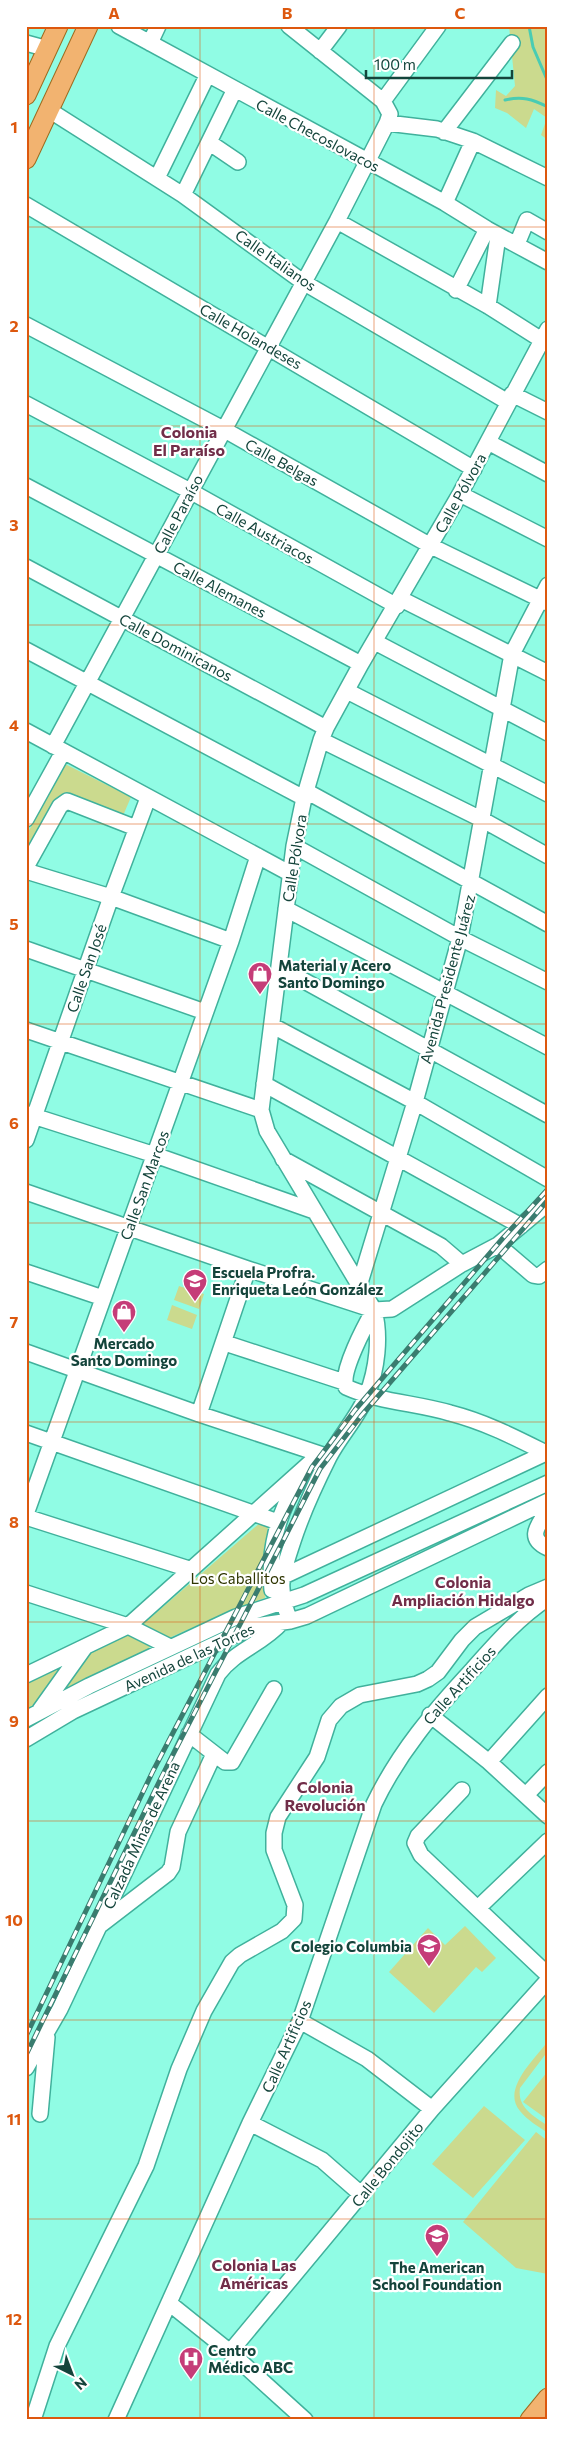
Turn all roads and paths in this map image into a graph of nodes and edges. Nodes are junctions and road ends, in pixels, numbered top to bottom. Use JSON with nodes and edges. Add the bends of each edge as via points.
{"nodes":[{"id":1,"x":58,"y":26,"type":"edge"},
{"id":2,"x":88,"y":26,"type":"edge"},
{"id":3,"x":119,"y":26,"type":"edge"},
{"id":4,"x":158,"y":26,"type":"edge"},
{"id":5,"x":289,"y":26,"type":"edge"},
{"id":6,"x":339,"y":26,"type":"edge"},
{"id":7,"x":438,"y":26,"type":"edge"},
{"id":8,"x":26,"y":43,"type":"edge"},
{"id":9,"x":150,"y":43,"type":"junction"},
{"id":10,"x":512,"y":43,"type":"dead end"},
{"id":11,"x":48,"y":49,"type":"junction"},
{"id":12,"x":320,"y":51,"type":"junction"},
{"id":13,"x":207,"y":76,"type":"junction"},
{"id":14,"x":234,"y":90,"type":"junction"},
{"id":15,"x":26,"y":95,"type":"edge"},
{"id":16,"x":383,"y":101,"type":"junction"},
{"id":17,"x":49,"y":110,"type":"junction"},
{"id":18,"x":388,"y":123,"type":"junction"},
{"id":19,"x":441,"y":130,"type":"junction"},
{"id":20,"x":473,"y":141,"type":"junction"},
{"id":21,"x":210,"y":143,"type":"junction"},
{"id":22,"x":26,"y":159,"type":"edge"},
{"id":23,"x":238,"y":162,"type":"dead end"},
{"id":24,"x":368,"y":162,"type":"junction"},
{"id":25,"x":157,"y":178,"type":"junction"},
{"id":26,"x":548,"y":178,"type":"edge"},
{"id":27,"x":183,"y":195,"type":"junction"},
{"id":28,"x":444,"y":203,"type":"junction"},
{"id":29,"x":26,"y":205,"type":"edge"},
{"id":30,"x":337,"y":221,"type":"junction"},
{"id":31,"x":548,"y":232,"type":"edge"},
{"id":32,"x":492,"y":233,"type":"junction"},
{"id":33,"x":517,"y":244,"type":"junction"},
{"id":34,"x":548,"y":262,"type":"edge"},
{"id":35,"x":303,"y":282,"type":"junction"},
{"id":36,"x":456,"y":290,"type":"junction"},
{"id":37,"x":488,"y":306,"type":"junction"},
{"id":38,"x":26,"y":325,"type":"edge"},
{"id":39,"x":546,"y":337,"type":"edge"},
{"id":40,"x":268,"y":346,"type":"junction"},
{"id":41,"x":510,"y":398,"type":"junction"},
{"id":42,"x":26,"y":404,"type":"edge"},
{"id":43,"x":548,"y":412,"type":"edge"},
{"id":44,"x":223,"y":429,"type":"junction"},
{"id":45,"x":488,"y":442,"type":"junction"},
{"id":46,"x":474,"y":469,"type":"junction"},
{"id":47,"x":548,"y":474,"type":"edge"},
{"id":48,"x":26,"y":486,"type":"edge"},
{"id":49,"x":190,"y":491,"type":"junction"},
{"id":50,"x":460,"y":494,"type":"junction"},
{"id":51,"x":548,"y":540,"type":"edge"},
{"id":52,"x":431,"y":546,"type":"junction"},
{"id":53,"x":156,"y":555,"type":"junction"},
{"id":54,"x":26,"y":566,"type":"edge"},
{"id":55,"x":548,"y":585,"type":"edge"},
{"id":56,"x":544,"y":601,"type":"edge"},
{"id":57,"x":399,"y":602,"type":"junction"},
{"id":58,"x":122,"y":618,"type":"junction"},
{"id":59,"x":375,"y":642,"type":"junction"},
{"id":60,"x":26,"y":650,"type":"edge"},
{"id":61,"x":512,"y":654,"type":"junction"},
{"id":62,"x":362,"y":664,"type":"junction"},
{"id":63,"x":548,"y":673,"type":"edge"},
{"id":64,"x":87,"y":682,"type":"junction"},
{"id":65,"x":347,"y":691,"type":"junction"},
{"id":66,"x":502,"y":709,"type":"junction"},
{"id":67,"x":26,"y":731,"type":"edge"},
{"id":68,"x":548,"y":733,"type":"edge"},
{"id":69,"x":323,"y":734,"type":"junction"},
{"id":70,"x":58,"y":749,"type":"junction"},
{"id":71,"x":493,"y":766,"type":"junction"},
{"id":72,"x":548,"y":794,"type":"edge"},
{"id":73,"x":305,"y":795,"type":"junction"},
{"id":74,"x":148,"y":798,"type":"junction"},
{"id":75,"x":27,"y":817,"type":"edge"},
{"id":76,"x":483,"y":820,"type":"junction"},
{"id":77,"x":136,"y":828,"type":"junction"},
{"id":78,"x":294,"y":846,"type":"junction"},
{"id":79,"x":258,"y":856,"type":"junction"},
{"id":80,"x":548,"y":856,"type":"edge"},
{"id":81,"x":26,"y":866,"type":"edge"},
{"id":82,"x":26,"y":871,"type":"edge"},
{"id":83,"x":291,"y":874,"type":"junction"},
{"id":84,"x":472,"y":882,"type":"junction"},
{"id":85,"x":111,"y":897,"type":"junction"},
{"id":86,"x":286,"y":909,"type":"junction"},
{"id":87,"x":548,"y":924,"type":"edge"},
{"id":88,"x":460,"y":938,"type":"junction"},
{"id":89,"x":231,"y":941,"type":"junction"},
{"id":90,"x":26,"y":949,"type":"edge"},
{"id":91,"x":279,"y":967,"type":"junction"},
{"id":92,"x":85,"y":971,"type":"junction"},
{"id":93,"x":548,"y":982,"type":"edge"},
{"id":94,"x":444,"y":993,"type":"junction"},
{"id":95,"x":205,"y":1012,"type":"junction"},
{"id":96,"x":273,"y":1026,"type":"junction"},
{"id":97,"x":26,"y":1030,"type":"edge"},
{"id":98,"x":61,"y":1041,"type":"junction"},
{"id":99,"x":548,"y":1047,"type":"edge"},
{"id":100,"x":428,"y":1051,"type":"junction"},
{"id":101,"x":180,"y":1084,"type":"junction"},
{"id":102,"x":264,"y":1084,"type":"junction"},
{"id":103,"x":415,"y":1102,"type":"junction"},
{"id":104,"x":261,"y":1110,"type":"junction"},
{"id":105,"x":30,"y":1115,"type":"edge"},
{"id":106,"x":548,"y":1115,"type":"edge"},
{"id":107,"x":26,"y":1140,"type":"edge"},
{"id":108,"x":155,"y":1155,"type":"junction"},
{"id":109,"x":399,"y":1156,"type":"junction"},
{"id":110,"x":282,"y":1159,"type":"junction"},
{"id":111,"x":548,"y":1179,"type":"edge"},
{"id":112,"x":26,"y":1192,"type":"edge"},
{"id":113,"x":548,"y":1203,"type":"edge"},
{"id":114,"x":314,"y":1211,"type":"junction"},
{"id":115,"x":381,"y":1211,"type":"junction"},
{"id":116,"x":521,"y":1226,"type":"junction"},
{"id":117,"x":129,"y":1227,"type":"junction"},
{"id":118,"x":498,"y":1245,"type":"junction"},
{"id":119,"x":462,"y":1264,"type":"junction"},
{"id":120,"x":248,"y":1269,"type":"junction"},
{"id":121,"x":26,"y":1272,"type":"edge"},
{"id":122,"x":545,"y":1272,"type":"edge"},
{"id":123,"x":359,"y":1286,"type":"junction"},
{"id":124,"x":103,"y":1298,"type":"junction"},
{"id":125,"x":374,"y":1310,"type":"junction"},
{"id":126,"x":225,"y":1343,"type":"junction"},
{"id":127,"x":26,"y":1352,"type":"edge"},
{"id":128,"x":78,"y":1370,"type":"junction"},
{"id":129,"x":344,"y":1382,"type":"junction"},
{"id":130,"x":367,"y":1396,"type":"junction"},
{"id":131,"x":199,"y":1414,"type":"junction"},
{"id":132,"x":26,"y":1433,"type":"edge"},
{"id":133,"x":52,"y":1442,"type":"junction"},
{"id":134,"x":547,"y":1453,"type":"edge"},
{"id":135,"x":329,"y":1457,"type":"junction"},
{"id":136,"x":305,"y":1468,"type":"junction"},
{"id":137,"x":543,"y":1485,"type":"edge"},
{"id":138,"x":547,"y":1505,"type":"edge"},
{"id":139,"x":256,"y":1513,"type":"junction"},
{"id":140,"x":26,"y":1515,"type":"edge"},
{"id":141,"x":278,"y":1522,"type":"junction"},
{"id":142,"x":548,"y":1548,"type":"edge"},
{"id":143,"x":189,"y":1569,"type":"junction"},
{"id":144,"x":276,"y":1579,"type":"junction"},
{"id":145,"x":548,"y":1587,"type":"edge"},
{"id":146,"x":26,"y":1593,"type":"edge"},
{"id":147,"x":548,"y":1598,"type":"edge"},
{"id":148,"x":279,"y":1603,"type":"junction"},
{"id":149,"x":285,"y":1622,"type":"junction"},
{"id":150,"x":128,"y":1626,"type":"junction"},
{"id":151,"x":85,"y":1646,"type":"junction"},
{"id":152,"x":170,"y":1648,"type":"junction"},
{"id":153,"x":26,"y":1675,"type":"edge"},
{"id":154,"x":274,"y":1689,"type":"dead end"},
{"id":155,"x":548,"y":1696,"type":"edge"},
{"id":156,"x":430,"y":1715,"type":"junction"},
{"id":157,"x":32,"y":1716,"type":"edge"},
{"id":158,"x":189,"y":1734,"type":"junction"},
{"id":159,"x":26,"y":1739,"type":"edge"},
{"id":160,"x":214,"y":1754,"type":"junction"},
{"id":161,"x":489,"y":1762,"type":"junction"},
{"id":162,"x":548,"y":1772,"type":"edge"},
{"id":163,"x":462,"y":1790,"type":"dead end"},
{"id":164,"x":526,"y":1795,"type":"junction"},
{"id":165,"x":548,"y":1816,"type":"edge"},
{"id":166,"x":548,"y":1841,"type":"edge"},
{"id":167,"x":478,"y":1908,"type":"junction"},
{"id":168,"x":97,"y":1927,"type":"junction"},
{"id":169,"x":548,"y":1975,"type":"edge"},
{"id":170,"x":548,"y":1980,"type":"edge"},
{"id":171,"x":212,"y":1996,"type":"junction"},
{"id":172,"x":300,"y":2021,"type":"junction"},
{"id":173,"x":48,"y":2030,"type":"junction"},
{"id":174,"x":26,"y":2068,"type":"edge"},
{"id":175,"x":432,"y":2109,"type":"junction"},
{"id":176,"x":40,"y":2114,"type":"dead end"},
{"id":177,"x":250,"y":2124,"type":"junction"},
{"id":178,"x":362,"y":2195,"type":"junction"},
{"id":179,"x":169,"y":2303,"type":"junction"},
{"id":180,"x":230,"y":2352,"type":"junction"},
{"id":181,"x":548,"y":2398,"type":"edge"},
{"id":182,"x":119,"y":2418,"type":"edge"},
{"id":183,"x":33,"y":2420,"type":"edge"},
{"id":184,"x":40,"y":2420,"type":"edge"},
{"id":185,"x":305,"y":2420,"type":"edge"},
{"id":186,"x":530,"y":2420,"type":"edge"}],
"edges":[{"from":1,"to":11,"type":"main road"},
{"from":2,"to":17,"type":"main road"},
{"from":3,"to":9,"type":"street","name":"Calle Checoslovacos"},
{"from":4,"to":9,"type":"street"},
{"from":5,"to":12,"type":"street"},
{"from":6,"to":12,"type":"street"},
{"from":7,"to":16,"type":"street"},
{"from":8,"to":11,"type":"street"},
{"from":9,"to":13,"type":"street","name":"Calle Checoslovacos"},
{"from":10,"to":19,"type":"street"},
{"from":11,"to":15,"type":"main road"},
{"from":12,"to":16,"type":"street"},
{"from":13,"to":14,"type":"street","name":"Calle Checoslovacos"},
{"from":13,"to":25,"type":"street"},
{"from":14,"to":21,"type":"street"},
{"from":14,"to":24,"type":"street","name":"Calle Checoslovacos"},
{"from":16,"to":18,"type":"street","via":[[390,114]]},
{"from":17,"to":22,"type":"main road"},
{"from":17,"to":25,"type":"street","name":"Calle Italianos"},
{"from":18,"to":19,"type":"street"},
{"from":18,"to":24,"type":"street","name":"Calle Paraíso"},
{"from":19,"to":20,"type":"street"},
{"from":20,"to":26,"type":"street"},
{"from":20,"to":28,"type":"street"},
{"from":21,"to":23,"type":"street"},
{"from":21,"to":27,"type":"street"},
{"from":24,"to":28,"type":"street","name":"Calle Checoslovacos"},
{"from":24,"to":30,"type":"street","name":"Calle Paraíso"},
{"from":25,"to":27,"type":"street","name":"Calle Italianos"},
{"from":27,"to":35,"type":"street","name":"Calle Italianos"},
{"from":28,"to":32,"type":"street","name":"Calle Checoslovacos"},
{"from":29,"to":40,"type":"street","name":"Calle Holandeses"},
{"from":30,"to":35,"type":"street","name":"Calle Paraíso"},
{"from":30,"to":36,"type":"street"},
{"from":31,"to":33,"type":"street","via":[[528,220]]},
{"from":32,"to":33,"type":"street","name":"Calle Checoslovacos"},
{"from":32,"to":36,"type":"street"},
{"from":32,"to":37,"type":"street"},
{"from":33,"to":34,"type":"street","name":"Calle Checoslovacos"},
{"from":35,"to":40,"type":"street","name":"Calle Paraíso"},
{"from":35,"to":41,"type":"street","name":"Calle Italianos"},
{"from":36,"to":37,"type":"street"},
{"from":37,"to":39,"type":"street"},
{"from":38,"to":44,"type":"street","name":"Calle Belgas"},
{"from":39,"to":41,"type":"street","name":"Calle Pólvora"},
{"from":40,"to":44,"type":"street","name":"Calle Paraíso"},
{"from":40,"to":46,"type":"street","name":"Calle Holandeses"},
{"from":41,"to":43,"type":"street","name":"Calle Italianos"},
{"from":41,"to":45,"type":"street","name":"Calle Pólvora"},
{"from":42,"to":49,"type":"street","name":"Calle Austriacos"},
{"from":44,"to":49,"type":"street","name":"Calle Paraíso"},
{"from":44,"to":52,"type":"street","name":"Calle Belgas"},
{"from":45,"to":46,"type":"street","name":"Calle Pólvora"},
{"from":45,"to":47,"type":"street"},
{"from":46,"to":50,"type":"street","name":"Calle Pólvora"},
{"from":48,"to":53,"type":"street","name":"Calle Alemanes"},
{"from":49,"to":53,"type":"street","name":"Calle Paraíso"},
{"from":49,"to":57,"type":"street","name":"Calle Austriacos"},
{"from":50,"to":51,"type":"street"},
{"from":50,"to":52,"type":"street","name":"Calle Pólvora"},
{"from":52,"to":56,"type":"street","name":"Calle Belgas"},
{"from":52,"to":57,"type":"street","name":"Calle Pólvora"},
{"from":53,"to":58,"type":"street","name":"Calle Paraíso"},
{"from":53,"to":62,"type":"street","name":"Calle Alemanes"},
{"from":54,"to":58,"type":"street","name":"Calle Dominicanos"},
{"from":55,"to":56,"type":"street","name":"Avenida Presidente Juárez"},
{"from":56,"to":61,"type":"street","name":"Avenida Presidente Juárez"},
{"from":57,"to":59,"type":"street","name":"Calle Pólvora"},
{"from":57,"to":61,"type":"street","name":"Calle Austriacos"},
{"from":58,"to":64,"type":"street","name":"Calle Paraíso"},
{"from":58,"to":69,"type":"street","name":"Calle Dominicanos"},
{"from":59,"to":62,"type":"street","name":"Calle Pólvora"},
{"from":59,"to":66,"type":"street"},
{"from":60,"to":64,"type":"street"},
{"from":61,"to":63,"type":"street","name":"Calle Austriacos"},
{"from":61,"to":66,"type":"street","name":"Avenida Presidente Juárez"},
{"from":62,"to":65,"type":"street","name":"Calle Pólvora"},
{"from":64,"to":70,"type":"street","name":"Calle Paraíso"},
{"from":64,"to":73,"type":"street"},
{"from":65,"to":69,"type":"street","name":"Calle Pólvora"},
{"from":65,"to":71,"type":"street"},
{"from":66,"to":68,"type":"street"},
{"from":66,"to":71,"type":"street","name":"Avenida Presidente Juárez"},
{"from":67,"to":70,"type":"street"},
{"from":69,"to":73,"type":"street","name":"Calle Pólvora"},
{"from":69,"to":76,"type":"street","name":"Calle Dominicanos"},
{"from":70,"to":74,"type":"street"},
{"from":70,"to":75,"type":"street","name":"Calle Paraíso"},
{"from":71,"to":72,"type":"street"},
{"from":71,"to":76,"type":"street","name":"Avenida Presidente Juárez"},
{"from":73,"to":78,"type":"street","name":"Calle Pólvora"},
{"from":73,"to":84,"type":"street"},
{"from":74,"to":77,"type":"street","name":"Calle San José"},
{"from":74,"to":79,"type":"street"},
{"from":76,"to":80,"type":"street","name":"Calle Dominicanos"},
{"from":76,"to":84,"type":"street","name":"Avenida Presidente Juárez"},
{"from":77,"to":81,"type":"street","via":[[71,802],[60,806]]},
{"from":77,"to":85,"type":"street","name":"Calle San José"},
{"from":78,"to":83,"type":"street","name":"Calle Pólvora"},
{"from":78,"to":88,"type":"street"},
{"from":79,"to":83,"type":"street"},
{"from":79,"to":89,"type":"street","name":"Calle San Marcos"},
{"from":82,"to":85,"type":"street"},
{"from":83,"to":86,"type":"street","name":"Calle Pólvora"},
{"from":84,"to":87,"type":"street"},
{"from":84,"to":88,"type":"street","name":"Avenida Presidente Juárez"},
{"from":85,"to":89,"type":"street"},
{"from":85,"to":92,"type":"street","name":"Calle San José"},
{"from":86,"to":91,"type":"street","name":"Calle Pólvora"},
{"from":86,"to":94,"type":"street"},
{"from":88,"to":93,"type":"street"},
{"from":88,"to":94,"type":"street","name":"Avenida Presidente Juárez"},
{"from":89,"to":95,"type":"street","name":"Calle San Marcos"},
{"from":90,"to":92,"type":"street"},
{"from":91,"to":96,"type":"street","name":"Calle Pólvora"},
{"from":91,"to":100,"type":"street"},
{"from":92,"to":95,"type":"street"},
{"from":92,"to":98,"type":"street","name":"Calle San José"},
{"from":94,"to":99,"type":"street"},
{"from":94,"to":100,"type":"street","name":"Avenida Presidente Juárez"},
{"from":95,"to":101,"type":"street","name":"Calle San Marcos"},
{"from":96,"to":102,"type":"street","name":"Calle Pólvora"},
{"from":96,"to":103,"type":"street"},
{"from":97,"to":98,"type":"street"},
{"from":98,"to":101,"type":"street"},
{"from":98,"to":105,"type":"street","name":"Calle San José"},
{"from":100,"to":103,"type":"street","name":"Avenida Presidente Juárez"},
{"from":100,"to":106,"type":"street"},
{"from":101,"to":104,"type":"street"},
{"from":101,"to":108,"type":"street","name":"Calle San Marcos"},
{"from":102,"to":104,"type":"street","name":"Calle Pólvora"},
{"from":102,"to":109,"type":"street"},
{"from":103,"to":109,"type":"street","name":"Avenida Presidente Juárez"},
{"from":103,"to":111,"type":"street"},
{"from":104,"to":110,"type":"street","name":"Calle Pólvora","via":[[267,1131]]},
{"from":105,"to":107,"type":"street","name":"Calle San José"},
{"from":105,"to":108,"type":"street"},
{"from":108,"to":114,"type":"street"},
{"from":108,"to":117,"type":"street","name":"Calle San Marcos"},
{"from":109,"to":115,"type":"street","name":"Avenida Presidente Juárez"},
{"from":109,"to":116,"type":"street"},
{"from":110,"to":114,"type":"street","name":"Calle Pólvora"},
{"from":110,"to":115,"type":"street"},
{"from":112,"to":117,"type":"street"},
{"from":113,"to":116,"type":"street"},
{"from":114,"to":123,"type":"street","name":"Calle Pólvora"},
{"from":115,"to":119,"type":"street","via":[[441,1246]]},
{"from":115,"to":123,"type":"street","name":"Avenida Presidente Juárez"},
{"from":116,"to":118,"type":"street"},
{"from":117,"to":120,"type":"street"},
{"from":117,"to":124,"type":"street","name":"Calle San Marcos"},
{"from":118,"to":119,"type":"street"},
{"from":118,"to":122,"type":"street","via":[[533,1275]]},
{"from":119,"to":125,"type":"street","via":[[392,1309]]},
{"from":120,"to":125,"type":"street"},
{"from":120,"to":126,"type":"street"},
{"from":121,"to":124,"type":"street"},
{"from":123,"to":125,"type":"street","name":"Calle Pólvora"},
{"from":124,"to":128,"type":"street","name":"Calle San Marcos"},
{"from":125,"to":129,"type":"street","via":[[364,1327]]},
{"from":125,"to":130,"type":"street","via":[[378,1342]]},
{"from":126,"to":129,"type":"street"},
{"from":126,"to":131,"type":"street"},
{"from":127,"to":128,"type":"street"},
{"from":128,"to":131,"type":"street"},
{"from":128,"to":133,"type":"street","name":"Calle San Marcos"},
{"from":129,"to":130,"type":"street","via":[[346,1387]]},
{"from":130,"to":134,"type":"street","via":[[449,1412],[487,1424]]},
{"from":130,"to":135,"type":"street"},
{"from":131,"to":135,"type":"street"},
{"from":132,"to":133,"type":"street"},
{"from":133,"to":139,"type":"street"},
{"from":133,"to":140,"type":"street","name":"Calle San Marcos"},
{"from":134,"to":144,"type":"street"},
{"from":135,"to":136,"type":"street","via":[[312,1462]]},
{"from":135,"to":144,"type":"street","via":[[301,1514]]},
{"from":136,"to":139,"type":"street"},
{"from":136,"to":141,"type":"street","via":[[288,1496]]},
{"from":137,"to":138,"type":"street"},
{"from":137,"to":148,"type":"street","name":"Avenida de las Torres","via":[[304,1596]]},
{"from":138,"to":142,"type":"street","via":[[536,1532],[538,1541]]},
{"from":138,"to":149,"type":"street","name":"Avenida de las Torres","via":[[343,1600]]},
{"from":139,"to":141,"type":"street"},
{"from":139,"to":143,"type":"street"},
{"from":140,"to":143,"type":"street"},
{"from":141,"to":144,"type":"street","via":[[273,1540]]},
{"from":143,"to":150,"type":"street"},
{"from":144,"to":148,"type":"street"},
{"from":145,"to":171,"type":"street","via":[[511,1605],[468,1633],[438,1672],[428,1679],[360,1695],[341,1706],[332,1716],[326,1725],[317,1757],[278,1817],[274,1833],[274,1850],[295,1906],[294,1919],[282,1931],[240,1955],[226,1970]]},
{"from":146,"to":150,"type":"street"},
{"from":147,"to":156,"type":"street","name":"Calle Artificios","via":[[517,1622]]},
{"from":148,"to":149,"type":"street"},
{"from":148,"to":152,"type":"street","name":"Avenida de las Torres","via":[[236,1617]]},
{"from":149,"to":158,"type":"street","name":"Calzada Minas de Arena","via":[[269,1636],[240,1651],[224,1666]]},
{"from":149,"to":159,"type":"street","name":"Avenida de las Torres","via":[[254,1626],[191,1654],[73,1711]]},
{"from":150,"to":151,"type":"street"},
{"from":150,"to":152,"type":"street"},
{"from":151,"to":153,"type":"street"},
{"from":151,"to":157,"type":"street"},
{"from":152,"to":157,"type":"street","name":"Avenida de las Torres"},
{"from":154,"to":160,"type":"street","via":[[235,1760],[228,1763]]},
{"from":155,"to":161,"type":"street"},
{"from":156,"to":161,"type":"street"},
{"from":156,"to":172,"type":"street","name":"Calle Artificios","via":[[398,1758],[374,1804]]},
{"from":158,"to":160,"type":"street"},
{"from":158,"to":168,"type":"street","name":"Calzada Minas de Arena"},
{"from":160,"to":168,"type":"street","via":[[178,1832],[168,1873]]},
{"from":161,"to":164,"type":"street"},
{"from":162,"to":164,"type":"street"},
{"from":163,"to":167,"type":"street","via":[[432,1820],[416,1843],[421,1856]]},
{"from":164,"to":165,"type":"street"},
{"from":166,"to":167,"type":"street"},
{"from":167,"to":169,"type":"street"},
{"from":168,"to":173,"type":"street","name":"Calzada Minas de Arena"},
{"from":170,"to":175,"type":"street","name":"Calle Bondojito"},
{"from":171,"to":183,"type":"street","via":[[178,2069],[140,2178],[57,2346]]},
{"from":171,"to":184,"type":"street","via":[[207,2018],[148,2177],[63,2349]]},
{"from":172,"to":175,"type":"street","via":[[367,2059]]},
{"from":172,"to":177,"type":"street","name":"Calle Artificios"},
{"from":173,"to":174,"type":"street","name":"Calzada Minas de Arena"},
{"from":173,"to":176,"type":"street"},
{"from":175,"to":178,"type":"street","name":"Calle Bondojito"},
{"from":177,"to":178,"type":"street","via":[[322,2160]]},
{"from":177,"to":179,"type":"street","name":"Calle Artificios"},
{"from":178,"to":180,"type":"street","name":"Calle Bondojito"},
{"from":179,"to":180,"type":"street"},
{"from":179,"to":182,"type":"street","name":"Calle Artificios"},
{"from":180,"to":185,"type":"street"},
{"from":181,"to":186,"type":"main road"}]}
